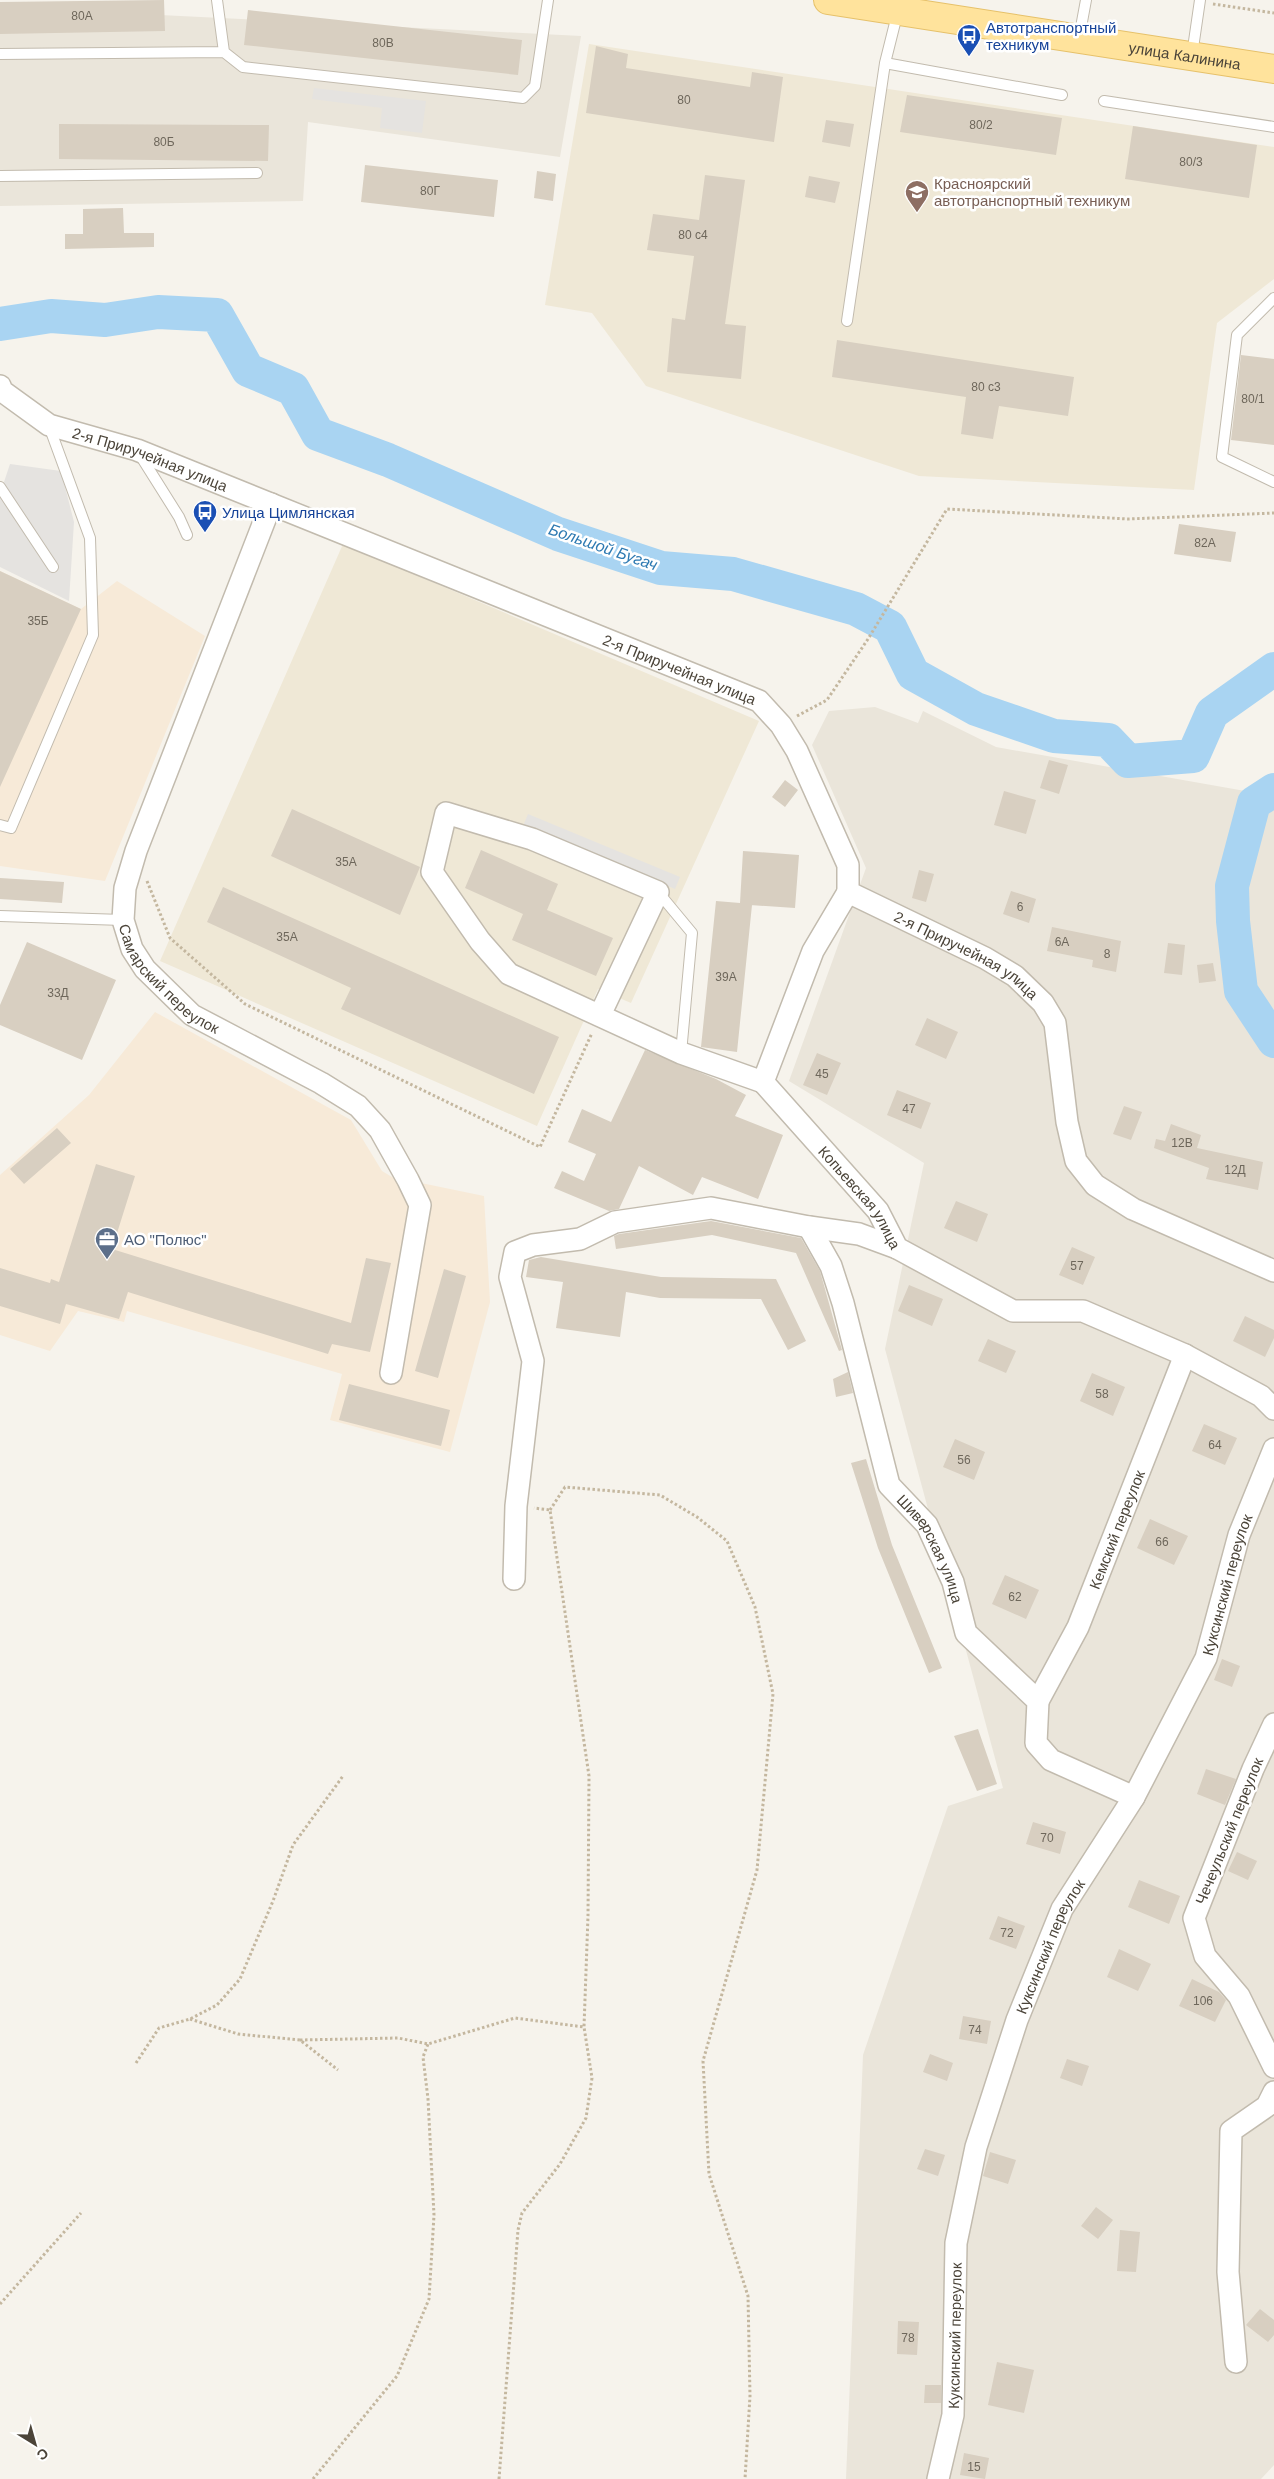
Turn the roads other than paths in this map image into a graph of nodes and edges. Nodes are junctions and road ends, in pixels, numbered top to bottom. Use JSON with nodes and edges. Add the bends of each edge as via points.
{"nodes":[{"id":1,"x":217,"y":0,"type":"edge"},
{"id":2,"x":548,"y":0,"type":"edge"},
{"id":3,"x":828,"y":0,"type":"edge"},
{"id":4,"x":1086,"y":0,"type":"edge"},
{"id":5,"x":1200,"y":1,"type":"edge"},
{"id":6,"x":898,"y":10,"type":"junction"},
{"id":7,"x":1078,"y":39,"type":"junction"},
{"id":8,"x":224,"y":52,"type":"junction"},
{"id":9,"x":0,"y":54,"type":"edge"},
{"id":10,"x":1192,"y":56,"type":"junction"},
{"id":11,"x":885,"y":63,"type":"junction"},
{"id":12,"x":1274,"y":69,"type":"edge"},
{"id":13,"x":1062,"y":95,"type":"dead end"},
{"id":14,"x":1104,"y":101,"type":"dead end"},
{"id":15,"x":1274,"y":127,"type":"edge"},
{"id":16,"x":257,"y":173,"type":"dead end"},
{"id":17,"x":0,"y":176,"type":"edge"},
{"id":18,"x":1274,"y":298,"type":"edge"},
{"id":19,"x":847,"y":321,"type":"dead end"},
{"id":20,"x":1,"y":393,"type":"edge"},
{"id":21,"x":49,"y":425,"type":"junction"},
{"id":22,"x":136,"y":450,"type":"junction"},
{"id":23,"x":1274,"y":482,"type":"edge"},
{"id":24,"x":0,"y":487,"type":"edge"},
{"id":25,"x":271,"y":504,"type":"junction"},
{"id":26,"x":186,"y":535,"type":"dead end"},
{"id":27,"x":53,"y":567,"type":"dead end"},
{"id":28,"x":0,"y":825,"type":"edge"},
{"id":29,"x":658,"y":892,"type":"junction"},
{"id":30,"x":848,"y":892,"type":"junction"},
{"id":31,"x":0,"y":916,"type":"edge"},
{"id":32,"x":123,"y":920,"type":"junction"},
{"id":33,"x":600,"y":1015,"type":"junction"},
{"id":34,"x":681,"y":1053,"type":"junction"},
{"id":35,"x":763,"y":1082,"type":"junction"},
{"id":36,"x":809,"y":1227,"type":"junction"},
{"id":37,"x":897,"y":1248,"type":"junction"},
{"id":38,"x":1274,"y":1271,"type":"edge"},
{"id":39,"x":1185,"y":1355,"type":"junction"},
{"id":40,"x":391,"y":1373,"type":"dead end"},
{"id":41,"x":1274,"y":1409,"type":"edge"},
{"id":42,"x":1274,"y":1449,"type":"edge"},
{"id":43,"x":514,"y":1579,"type":"dead end"},
{"id":44,"x":1038,"y":1701,"type":"junction"},
{"id":45,"x":1274,"y":1724,"type":"edge"},
{"id":46,"x":1134,"y":1797,"type":"junction"},
{"id":47,"x":1274,"y":2067,"type":"edge"},
{"id":48,"x":1274,"y":2092,"type":"edge"},
{"id":49,"x":1236,"y":2362,"type":"dead end"},
{"id":50,"x":938,"y":2479,"type":"edge"}],
"edges":[{"from":1,"to":8,"type":"lane"},
{"from":2,"to":8,"type":"lane","via":[[535,86],[523,98],[243,67]]},
{"from":3,"to":6,"type":"main road","name":"улица Калинина"},
{"from":4,"to":7,"type":"lane"},
{"from":5,"to":10,"type":"lane"},
{"from":6,"to":7,"type":"main road","name":"улица Калинина"},
{"from":6,"to":11,"type":"lane"},
{"from":7,"to":10,"type":"main road","name":"улица Калинина"},
{"from":8,"to":9,"type":"lane"},
{"from":10,"to":12,"type":"main road","name":"улица Калинина"},
{"from":11,"to":13,"type":"lane"},
{"from":11,"to":19,"type":"lane"},
{"from":14,"to":15,"type":"lane"},
{"from":16,"to":17,"type":"lane"},
{"from":18,"to":23,"type":"lane","via":[[1236,335],[1222,456]]},
{"from":20,"to":21,"type":"street","name":"2-я Приручейная улица"},
{"from":21,"to":22,"type":"street","name":"2-я Приручейная улица"},
{"from":21,"to":28,"type":"lane","via":[[90,538],[93,635],[11,828]]},
{"from":22,"to":25,"type":"street","name":"2-я Приручейная улица"},
{"from":22,"to":26,"type":"lane","via":[[179,518]]},
{"from":24,"to":27,"type":"lane"},
{"from":25,"to":30,"type":"street","name":"2-я Приручейная улица","via":[[759,702],[781,725],[798,751],[848,865]]},
{"from":25,"to":32,"type":"street","name":"Самарский переулок","via":[[136,851],[125,888]]},
{"from":29,"to":33,"type":"street"},
{"from":29,"to":33,"type":"street","via":[[532,839],[446,813],[432,872],[480,941],[509,974]]},
{"from":29,"to":34,"type":"lane","via":[[692,932]]},
{"from":30,"to":35,"type":"street","via":[[813,950]]},
{"from":30,"to":38,"type":"street","name":"2-я Приручейная улица","via":[[985,958],[1015,976],[1043,1003],[1055,1023],[1067,1122],[1076,1161],[1095,1185],[1133,1209]]},
{"from":31,"to":32,"type":"lane"},
{"from":32,"to":40,"type":"street","name":"Самарский переулок","via":[[132,949],[145,969],[192,1014],[322,1083],[358,1106],[380,1130],[420,1205]]},
{"from":33,"to":34,"type":"street"},
{"from":34,"to":35,"type":"street"},
{"from":35,"to":37,"type":"street","name":"Копьевская улица","via":[[878,1211]]},
{"from":36,"to":37,"type":"street","via":[[859,1234]]},
{"from":36,"to":43,"type":"street","via":[[710,1208],[615,1222],[580,1239],[533,1245],[515,1252],[510,1278],[533,1361],[516,1506]]},
{"from":36,"to":44,"type":"street","name":"Шиверская улица","via":[[830,1266],[844,1303],[889,1485],[926,1525],[953,1582],[966,1633]]},
{"from":37,"to":39,"type":"street","name":"Копьевская улица","via":[[1013,1311],[1083,1311]]},
{"from":39,"to":41,"type":"street","name":"Копьевская улица","via":[[1260,1396]]},
{"from":39,"to":44,"type":"street","name":"Кемский переулок","via":[[1078,1627]]},
{"from":42,"to":46,"type":"street","name":"Куксинский переулок","via":[[1239,1535],[1206,1658]]},
{"from":44,"to":46,"type":"street","via":[[1036,1743],[1052,1760]]},
{"from":45,"to":47,"type":"street","name":"Чечеульский переулок","via":[[1194,1918],[1205,1956],[1239,1996]]},
{"from":46,"to":50,"type":"street","name":"Куксинский переулок","via":[[1062,1908],[1017,2020],[976,2147],[956,2243],[953,2416]]},
{"from":48,"to":49,"type":"street","via":[[1267,2106],[1231,2131],[1228,2272]]}]}
